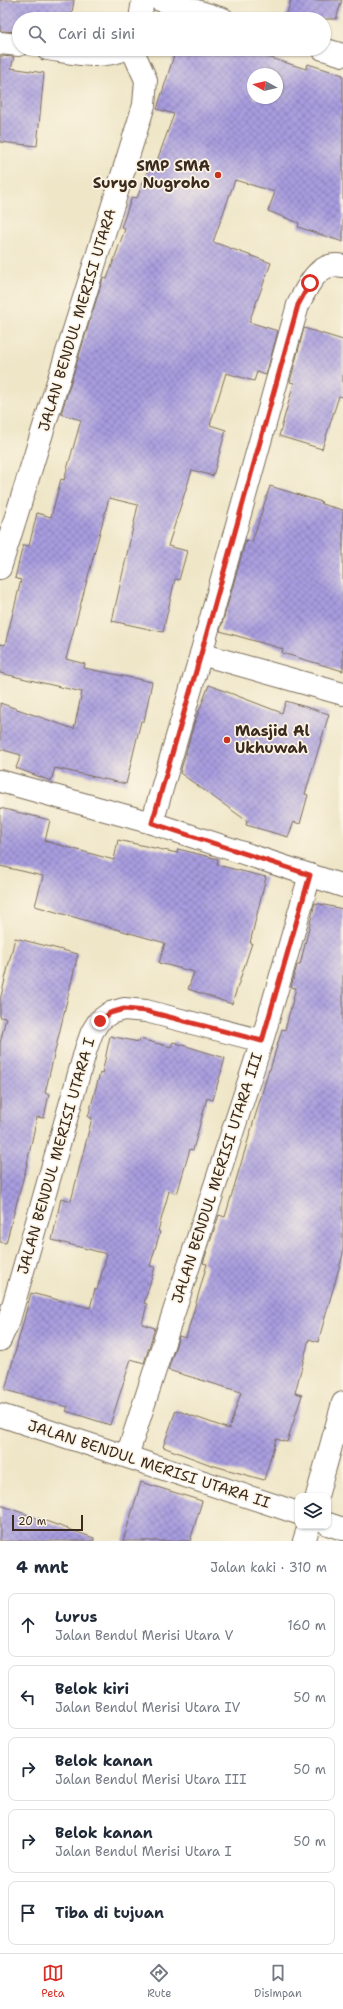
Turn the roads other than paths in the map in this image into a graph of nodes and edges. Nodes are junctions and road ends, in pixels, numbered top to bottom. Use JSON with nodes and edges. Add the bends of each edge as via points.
{"nodes":[{"id":1,"x":143,"y":0,"type":"edge"},
{"id":2,"x":160,"y":0,"type":"edge"},
{"id":3,"x":141,"y":12,"type":"edge"},
{"id":4,"x":200,"y":12,"type":"edge"},
{"id":5,"x":0,"y":43,"type":"edge"},
{"id":6,"x":12,"y":44,"type":"edge"},
{"id":7,"x":331,"y":51,"type":"edge"},
{"id":8,"x":343,"y":55,"type":"edge"},
{"id":9,"x":135,"y":56,"type":"edge"},
{"id":10,"x":343,"y":266,"type":"edge"},
{"id":11,"x":0,"y":568,"type":"edge"},
{"id":12,"x":201,"y":654,"type":"junction"},
{"id":13,"x":343,"y":694,"type":"edge"},
{"id":14,"x":0,"y":780,"type":"edge"},
{"id":15,"x":152,"y":823,"type":"junction"},
{"id":16,"x":310,"y":875,"type":"junction"},
{"id":17,"x":343,"y":886,"type":"edge"},
{"id":18,"x":262,"y":1041,"type":"junction"},
{"id":19,"x":0,"y":1340,"type":"edge"},
{"id":20,"x":343,"y":1403,"type":"edge"},
{"id":21,"x":0,"y":1415,"type":"edge"},
{"id":22,"x":127,"y":1456,"type":"junction"},
{"id":23,"x":318,"y":1493,"type":"edge"},
{"id":24,"x":295,"y":1513,"type":"edge"},
{"id":25,"x":331,"y":1525,"type":"edge"},
{"id":26,"x":308,"y":1529,"type":"edge"},
{"id":27,"x":343,"y":1529,"type":"edge"},
{"id":28,"x":304,"y":1541,"type":"edge"}],
"edges":[{"from":1,"to":3,"type":"street"},
{"from":2,"to":4,"type":"street"},
{"from":5,"to":6,"type":"street"},
{"from":7,"to":8,"type":"street"},
{"from":9,"to":11,"type":"street","name":"JALAN BENDUL MERISI UTARA","via":[[146,80],[144,105]]},
{"from":10,"to":12,"type":"street","via":[[323,268],[310,283],[298,305]]},
{"from":12,"to":13,"type":"street"},
{"from":12,"to":15,"type":"street"},
{"from":14,"to":15,"type":"street"},
{"from":15,"to":16,"type":"street"},
{"from":16,"to":17,"type":"street"},
{"from":16,"to":18,"type":"street","name":"JALAN BENDUL MERISI UTARA III"},
{"from":18,"to":19,"type":"street","name":"JALAN BENDUL MERISI UTARA I","via":[[146,1011],[124,1009],[110,1013],[100,1021],[92,1032],[86,1049],[9,1320]]},
{"from":18,"to":22,"type":"street","name":"JALAN BENDUL MERISI UTARA III"},
{"from":20,"to":23,"type":"street"},
{"from":21,"to":22,"type":"street","name":"JALAN BENDUL MERISI UTARA II"},
{"from":22,"to":24,"type":"street","name":"JALAN BENDUL MERISI UTARA II"},
{"from":25,"to":27,"type":"street"},
{"from":26,"to":28,"type":"street"}]}
